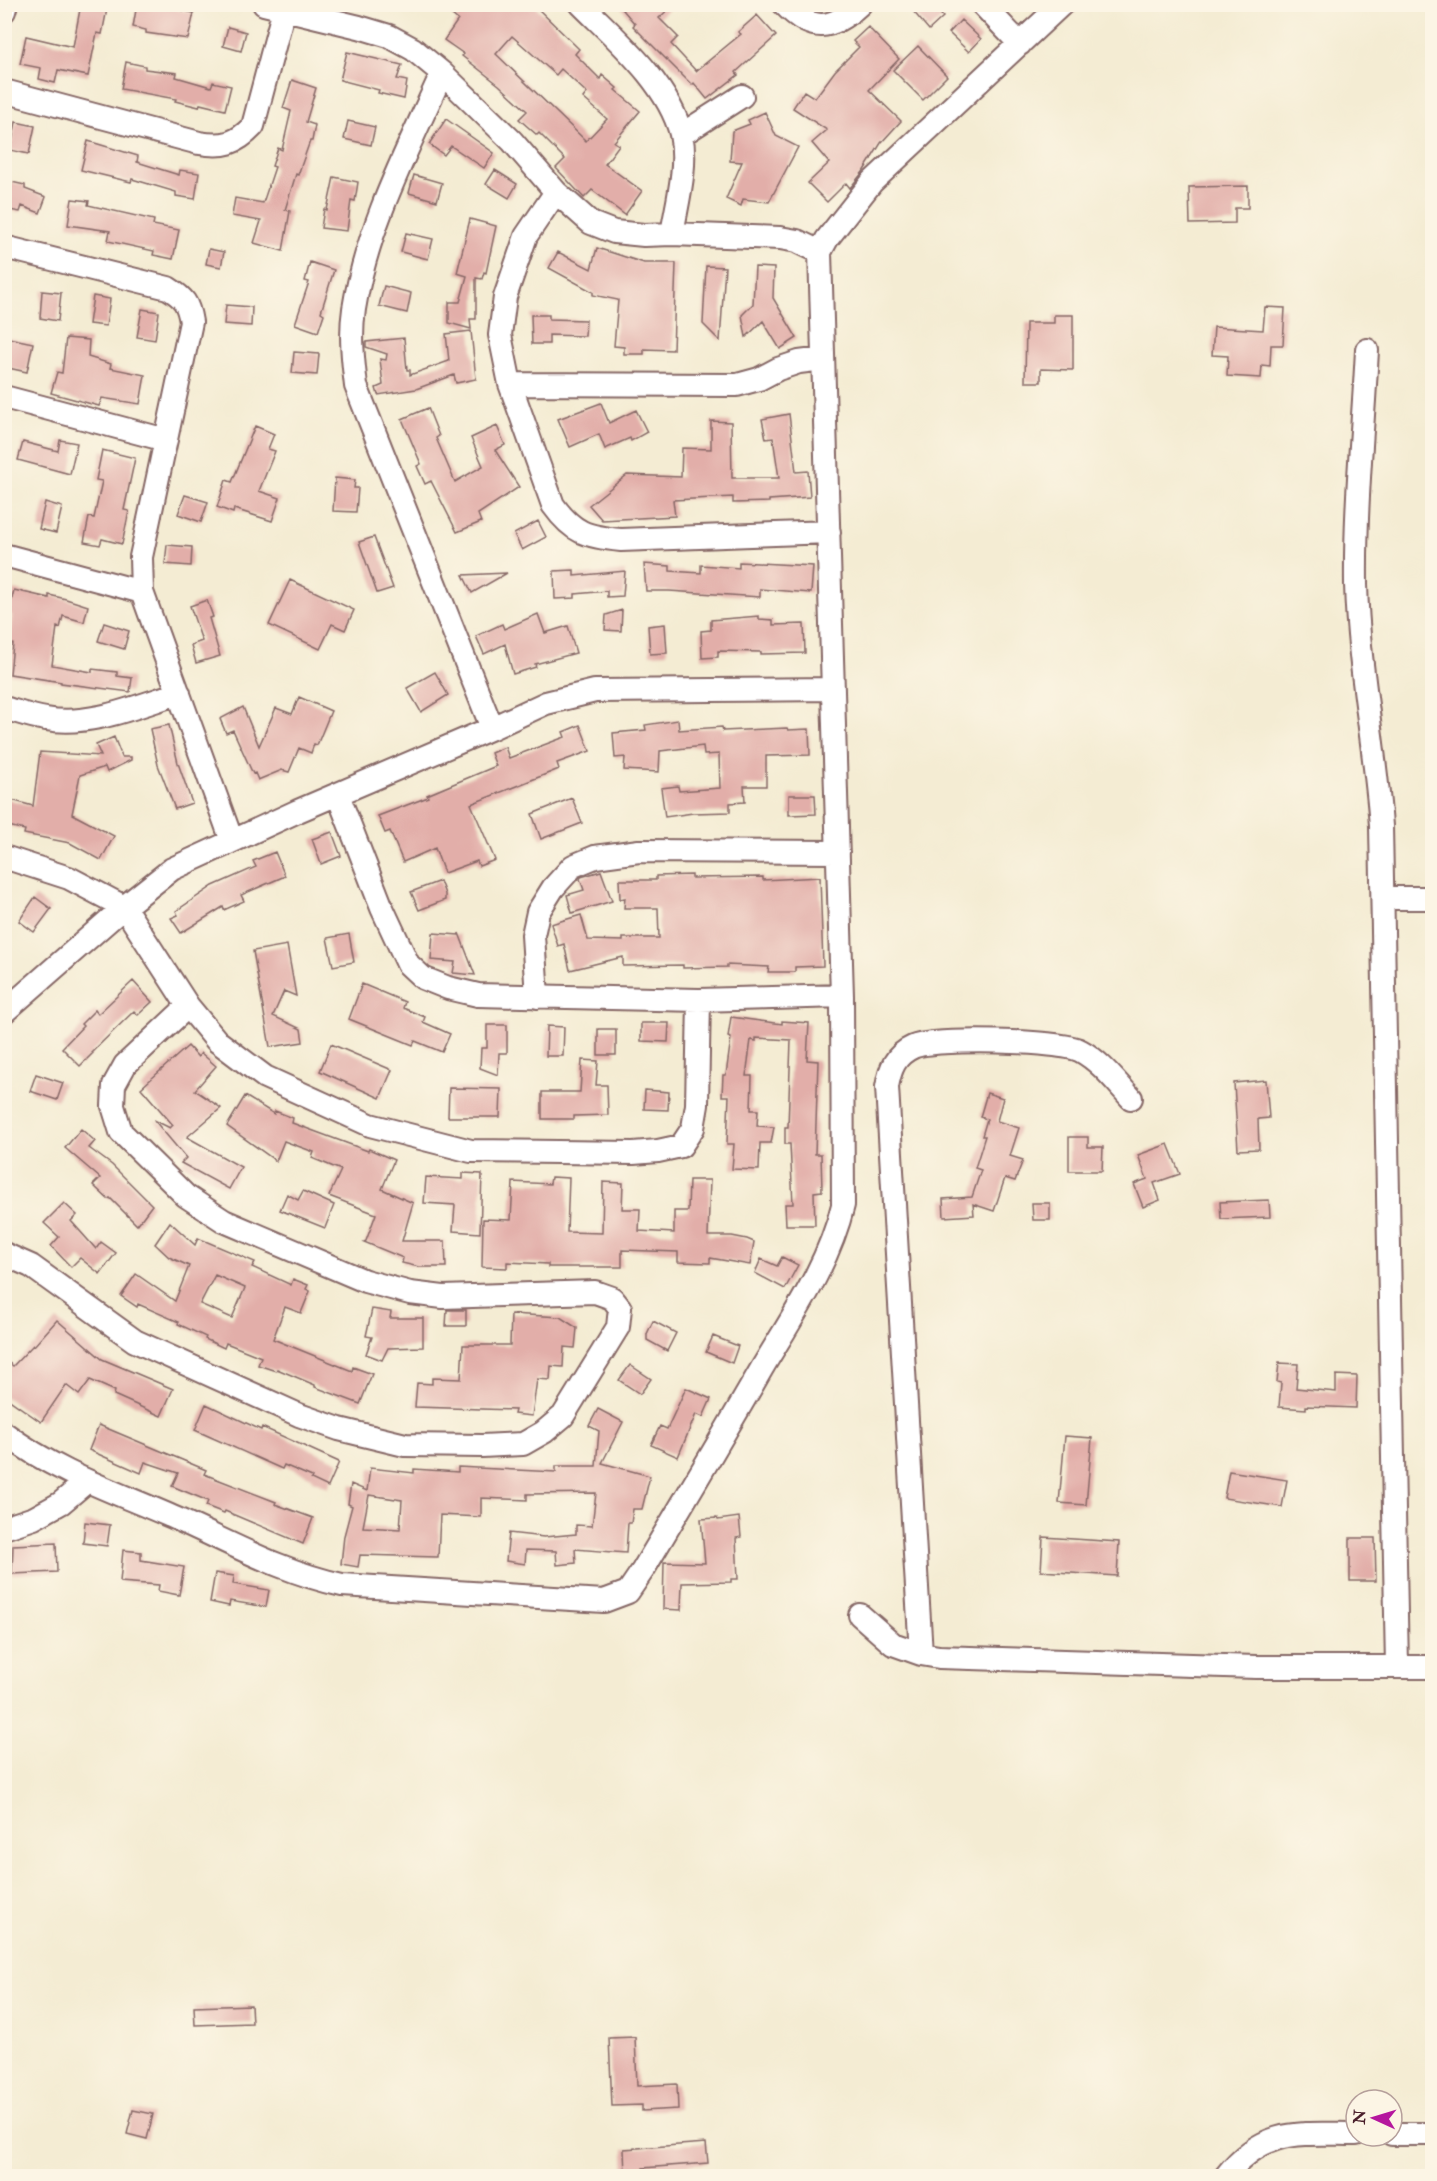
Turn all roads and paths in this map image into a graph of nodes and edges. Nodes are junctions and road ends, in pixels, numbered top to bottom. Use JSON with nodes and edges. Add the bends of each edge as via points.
{"nodes":[{"id":1,"x":6,"y":4,"type":"edge"},
{"id":2,"x":581,"y":4,"type":"edge"},
{"id":3,"x":784,"y":4,"type":"edge"},
{"id":4,"x":860,"y":4,"type":"edge"},
{"id":5,"x":982,"y":4,"type":"edge"},
{"id":6,"x":1062,"y":4,"type":"edge"},
{"id":7,"x":274,"y":7,"type":"edge"},
{"id":8,"x":4,"y":11,"type":"edge"},
{"id":9,"x":1020,"y":44,"type":"junction"},
{"id":10,"x":442,"y":73,"type":"junction"},
{"id":11,"x":4,"y":91,"type":"edge"},
{"id":12,"x":742,"y":96,"type":"dead end"},
{"id":13,"x":681,"y":135,"type":"junction"},
{"id":14,"x":556,"y":192,"type":"junction"},
{"id":15,"x":672,"y":234,"type":"junction"},
{"id":16,"x":4,"y":246,"type":"edge"},
{"id":17,"x":820,"y":252,"type":"junction"},
{"id":18,"x":1367,"y":350,"type":"dead end"},
{"id":19,"x":823,"y":360,"type":"junction"},
{"id":20,"x":510,"y":384,"type":"junction"},
{"id":21,"x":4,"y":397,"type":"edge"},
{"id":22,"x":166,"y":440,"type":"junction"},
{"id":23,"x":829,"y":532,"type":"junction"},
{"id":24,"x":4,"y":555,"type":"edge"},
{"id":25,"x":142,"y":591,"type":"junction"},
{"id":26,"x":832,"y":689,"type":"junction"},
{"id":27,"x":179,"y":693,"type":"junction"},
{"id":28,"x":4,"y":708,"type":"edge"},
{"id":29,"x":492,"y":728,"type":"junction"},
{"id":30,"x":338,"y":795,"type":"junction"},
{"id":31,"x":232,"y":841,"type":"junction"},
{"id":32,"x":838,"y":852,"type":"junction"},
{"id":33,"x":4,"y":857,"type":"edge"},
{"id":34,"x":1383,"y":898,"type":"junction"},
{"id":35,"x":1432,"y":898,"type":"edge"},
{"id":36,"x":124,"y":908,"type":"junction"},
{"id":37,"x":842,"y":996,"type":"junction"},
{"id":38,"x":537,"y":997,"type":"junction"},
{"id":39,"x":699,"y":1000,"type":"junction"},
{"id":40,"x":188,"y":1006,"type":"junction"},
{"id":41,"x":4,"y":1012,"type":"edge"},
{"id":42,"x":1131,"y":1098,"type":"dead end"},
{"id":43,"x":4,"y":1254,"type":"edge"},
{"id":44,"x":4,"y":1433,"type":"edge"},
{"id":45,"x":86,"y":1482,"type":"junction"},
{"id":46,"x":4,"y":1528,"type":"edge"},
{"id":47,"x":860,"y":1615,"type":"dead end"},
{"id":48,"x":921,"y":1654,"type":"junction"},
{"id":49,"x":1397,"y":1667,"type":"junction"},
{"id":50,"x":1432,"y":1667,"type":"edge"},
{"id":51,"x":1344,"y":2134,"type":"edge"},
{"id":52,"x":1404,"y":2134,"type":"edge"},
{"id":53,"x":1432,"y":2134,"type":"edge"},
{"id":54,"x":1226,"y":2176,"type":"edge"}],
"edges":[{"from":1,"to":8,"type":"street"},
{"from":2,"to":13,"type":"street","via":[[641,65],[669,105]]},
{"from":3,"to":4,"type":"street","via":[[797,17],[815,25],[833,25]]},
{"from":5,"to":9,"type":"street"},
{"from":6,"to":9,"type":"street"},
{"from":7,"to":10,"type":"street","via":[[389,36],[413,49]]},
{"from":7,"to":11,"type":"street","via":[[253,126],[229,144],[199,143]]},
{"from":9,"to":17,"type":"street","via":[[872,182]]},
{"from":10,"to":14,"type":"street","via":[[512,141]]},
{"from":10,"to":29,"type":"street","via":[[388,193],[366,256],[354,310],[351,348],[356,386]]},
{"from":12,"to":13,"type":"street"},
{"from":13,"to":15,"type":"street","via":[[683,164]]},
{"from":14,"to":15,"type":"street","via":[[591,223],[614,232]]},
{"from":14,"to":20,"type":"street","via":[[526,236],[505,297],[500,335]]},
{"from":15,"to":17,"type":"street","via":[[780,238]]},
{"from":16,"to":22,"type":"street","via":[[168,288],[180,296],[188,306],[191,322]]},
{"from":17,"to":19,"type":"street"},
{"from":18,"to":34,"type":"street","via":[[1356,585],[1361,659],[1378,787]]},
{"from":19,"to":20,"type":"street","via":[[799,362],[737,385]]},
{"from":19,"to":23,"type":"street"},
{"from":20,"to":23,"type":"street","via":[[553,505],[565,522],[579,531],[621,540]]},
{"from":21,"to":22,"type":"street"},
{"from":22,"to":25,"type":"street","via":[[141,558]]},
{"from":23,"to":26,"type":"street"},
{"from":24,"to":25,"type":"street"},
{"from":25,"to":27,"type":"street"},
{"from":26,"to":29,"type":"street","via":[[594,691],[546,703]]},
{"from":26,"to":32,"type":"street"},
{"from":27,"to":28,"type":"street","via":[[112,714],[74,721],[46,720]]},
{"from":27,"to":31,"type":"street"},
{"from":29,"to":30,"type":"street"},
{"from":30,"to":31,"type":"street"},
{"from":30,"to":38,"type":"street","via":[[408,964],[423,978],[448,988],[478,995]]},
{"from":31,"to":36,"type":"street","via":[[172,869]]},
{"from":32,"to":37,"type":"street"},
{"from":32,"to":38,"type":"street","via":[[639,851],[595,857],[573,866],[538,912],[533,935]]},
{"from":33,"to":36,"type":"street","via":[[69,878]]},
{"from":34,"to":35,"type":"street"},
{"from":34,"to":49,"type":"street"},
{"from":36,"to":40,"type":"street"},
{"from":36,"to":41,"type":"street"},
{"from":37,"to":39,"type":"street"},
{"from":37,"to":45,"type":"street","via":[[843,1204],[836,1232],[796,1312],[628,1592],[604,1601],[342,1586],[289,1570]]},
{"from":38,"to":39,"type":"street"},
{"from":39,"to":40,"type":"street","via":[[693,1128],[681,1146],[633,1153],[471,1150],[370,1125],[265,1077],[218,1041]]},
{"from":40,"to":43,"type":"street","via":[[125,1065],[114,1085],[113,1106],[121,1132],[186,1196],[224,1221],[365,1281],[443,1297],[595,1292],[612,1298],[620,1308],[618,1327],[563,1416],[523,1444],[405,1445],[339,1429],[135,1341],[31,1266]]},
{"from":42,"to":48,"type":"street","via":[[1102,1066],[1080,1050],[1065,1046],[936,1042],[914,1046],[891,1067],[887,1087]]},
{"from":44,"to":45,"type":"street","via":[[29,1452]]},
{"from":45,"to":46,"type":"street","via":[[61,1503]]},
{"from":47,"to":48,"type":"street","via":[[893,1644]]},
{"from":48,"to":49,"type":"street","via":[[1256,1667]]},
{"from":49,"to":50,"type":"street"},
{"from":51,"to":54,"type":"street","via":[[1288,2134],[1260,2144]]},
{"from":52,"to":53,"type":"street"}]}
